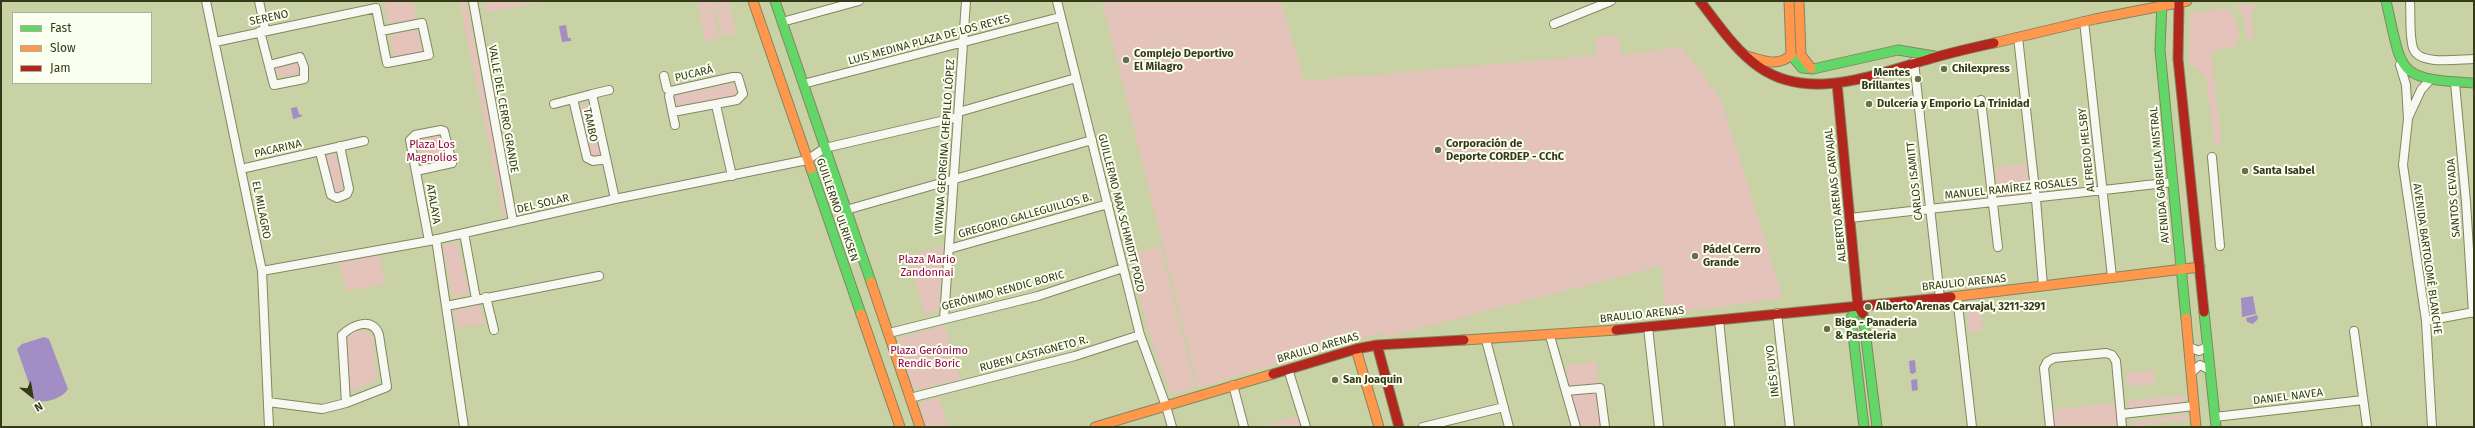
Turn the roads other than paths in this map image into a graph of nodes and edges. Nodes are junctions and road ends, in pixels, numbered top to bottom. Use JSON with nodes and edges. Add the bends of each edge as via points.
{"nodes":[{"id":1,"x":206,"y":1,"type":"edge"},
{"id":2,"x":259,"y":1,"type":"edge"},
{"id":3,"x":472,"y":1,"type":"edge"},
{"id":4,"x":753,"y":1,"type":"edge"},
{"id":5,"x":775,"y":1,"type":"edge"},
{"id":6,"x":859,"y":1,"type":"edge"},
{"id":7,"x":966,"y":1,"type":"edge"},
{"id":8,"x":1056,"y":1,"type":"edge"},
{"id":9,"x":1611,"y":1,"type":"edge"},
{"id":10,"x":1700,"y":1,"type":"edge"},
{"id":11,"x":1789,"y":1,"type":"edge"},
{"id":12,"x":1799,"y":1,"type":"edge"},
{"id":13,"x":2182,"y":1,"type":"edge"},
{"id":14,"x":2386,"y":1,"type":"edge"},
{"id":15,"x":2410,"y":1,"type":"edge"},
{"id":16,"x":2162,"y":3,"type":"edge"},
{"id":17,"x":376,"y":4,"type":"edge"},
{"id":18,"x":1060,"y":16,"type":"junction"},
{"id":19,"x":2084,"y":21,"type":"junction"},
{"id":20,"x":782,"y":22,"type":"junction"},
{"id":21,"x":1554,"y":24,"type":"dead end"},
{"id":22,"x":263,"y":30,"type":"junction"},
{"id":23,"x":381,"y":31,"type":"junction"},
{"id":24,"x":2018,"y":37,"type":"junction"},
{"id":25,"x":215,"y":42,"type":"junction"},
{"id":26,"x":963,"y":43,"type":"junction"},
{"id":27,"x":1906,"y":50,"type":"junction"},
{"id":28,"x":1792,"y":55,"type":"junction"},
{"id":29,"x":1743,"y":56,"type":"junction"},
{"id":30,"x":1937,"y":57,"type":"junction"},
{"id":31,"x":2474,"y":59,"type":"edge"},
{"id":32,"x":2399,"y":60,"type":"junction"},
{"id":33,"x":1914,"y":62,"type":"junction"},
{"id":34,"x":269,"y":65,"type":"junction"},
{"id":35,"x":1813,"y":69,"type":"junction"},
{"id":36,"x":664,"y":76,"type":"dead end"},
{"id":37,"x":1076,"y":78,"type":"junction"},
{"id":38,"x":2429,"y":81,"type":"junction"},
{"id":39,"x":1837,"y":83,"type":"junction"},
{"id":40,"x":2455,"y":83,"type":"junction"},
{"id":41,"x":2474,"y":83,"type":"edge"},
{"id":42,"x":803,"y":84,"type":"junction"},
{"id":43,"x":609,"y":90,"type":"dead end"},
{"id":44,"x":671,"y":91,"type":"junction"},
{"id":45,"x":592,"y":94,"type":"junction"},
{"id":46,"x":573,"y":99,"type":"junction"},
{"id":47,"x":1981,"y":100,"type":"dead end"},
{"id":48,"x":554,"y":104,"type":"dead end"},
{"id":49,"x":716,"y":105,"type":"junction"},
{"id":50,"x":673,"y":112,"type":"junction"},
{"id":51,"x":959,"y":114,"type":"junction"},
{"id":52,"x":2408,"y":119,"type":"junction"},
{"id":53,"x":675,"y":125,"type":"dead end"},
{"id":54,"x":1092,"y":140,"type":"junction"},
{"id":55,"x":364,"y":141,"type":"dead end"},
{"id":56,"x":340,"y":146,"type":"junction"},
{"id":57,"x":825,"y":148,"type":"junction"},
{"id":58,"x":320,"y":152,"type":"junction"},
{"id":59,"x":2212,"y":156,"type":"dead end"},
{"id":60,"x":606,"y":159,"type":"junction"},
{"id":61,"x":807,"y":160,"type":"junction"},
{"id":62,"x":241,"y":169,"type":"junction"},
{"id":63,"x":416,"y":171,"type":"junction"},
{"id":64,"x":732,"y":176,"type":"junction"},
{"id":65,"x":953,"y":181,"type":"junction"},
{"id":66,"x":2173,"y":182,"type":"junction"},
{"id":67,"x":2102,"y":190,"type":"junction"},
{"id":68,"x":615,"y":199,"type":"junction"},
{"id":69,"x":2036,"y":199,"type":"junction"},
{"id":70,"x":1992,"y":202,"type":"junction"},
{"id":71,"x":2470,"y":202,"type":"edge"},
{"id":72,"x":1108,"y":204,"type":"junction"},
{"id":73,"x":1929,"y":209,"type":"junction"},
{"id":74,"x":846,"y":210,"type":"junction"},
{"id":75,"x":1851,"y":218,"type":"junction"},
{"id":76,"x":513,"y":222,"type":"junction"},
{"id":77,"x":464,"y":233,"type":"junction"},
{"id":78,"x":432,"y":240,"type":"junction"},
{"id":79,"x":2220,"y":246,"type":"dead end"},
{"id":80,"x":1998,"y":247,"type":"dead end"},
{"id":81,"x":949,"y":249,"type":"junction"},
{"id":82,"x":2200,"y":267,"type":"junction"},
{"id":83,"x":1123,"y":268,"type":"junction"},
{"id":84,"x":2181,"y":270,"type":"junction"},
{"id":85,"x":262,"y":271,"type":"junction"},
{"id":86,"x":599,"y":276,"type":"dead end"},
{"id":87,"x":2112,"y":277,"type":"junction"},
{"id":88,"x":2043,"y":286,"type":"junction"},
{"id":89,"x":1957,"y":296,"type":"junction"},
{"id":90,"x":486,"y":297,"type":"junction"},
{"id":91,"x":1940,"y":298,"type":"junction"},
{"id":92,"x":476,"y":299,"type":"junction"},
{"id":93,"x":446,"y":306,"type":"junction"},
{"id":94,"x":1858,"y":306,"type":"junction"},
{"id":95,"x":2473,"y":312,"type":"edge"},
{"id":96,"x":1777,"y":313,"type":"junction"},
{"id":97,"x":944,"y":319,"type":"junction"},
{"id":98,"x":1719,"y":320,"type":"junction"},
{"id":99,"x":2426,"y":321,"type":"junction"},
{"id":100,"x":1648,"y":327,"type":"junction"},
{"id":101,"x":494,"y":330,"type":"dead end"},
{"id":102,"x":2354,"y":331,"type":"dead end"},
{"id":103,"x":889,"y":334,"type":"junction"},
{"id":104,"x":1140,"y":335,"type":"junction"},
{"id":105,"x":1550,"y":336,"type":"junction"},
{"id":106,"x":1486,"y":340,"type":"junction"},
{"id":107,"x":1377,"y":345,"type":"junction"},
{"id":108,"x":2208,"y":346,"type":"junction"},
{"id":109,"x":2189,"y":347,"type":"junction"},
{"id":110,"x":1356,"y":349,"type":"junction"},
{"id":111,"x":1288,"y":369,"type":"junction"},
{"id":112,"x":2210,"y":370,"type":"junction"},
{"id":113,"x":2192,"y":372,"type":"junction"},
{"id":114,"x":1233,"y":385,"type":"junction"},
{"id":115,"x":1566,"y":391,"type":"junction"},
{"id":116,"x":910,"y":398,"type":"junction"},
{"id":117,"x":2363,"y":400,"type":"junction"},
{"id":118,"x":268,"y":402,"type":"junction"},
{"id":119,"x":346,"y":403,"type":"junction"},
{"id":120,"x":1166,"y":406,"type":"junction"},
{"id":121,"x":2194,"y":406,"type":"junction"},
{"id":122,"x":1504,"y":407,"type":"junction"},
{"id":123,"x":2122,"y":414,"type":"junction"},
{"id":124,"x":2215,"y":417,"type":"junction"},
{"id":125,"x":269,"y":427,"type":"edge"},
{"id":126,"x":464,"y":427,"type":"edge"},
{"id":127,"x":900,"y":427,"type":"edge"},
{"id":128,"x":920,"y":427,"type":"edge"},
{"id":129,"x":1095,"y":427,"type":"edge"},
{"id":130,"x":1172,"y":427,"type":"edge"},
{"id":131,"x":1244,"y":427,"type":"edge"},
{"id":132,"x":1306,"y":427,"type":"edge"},
{"id":133,"x":1379,"y":427,"type":"edge"},
{"id":134,"x":1399,"y":427,"type":"edge"},
{"id":135,"x":1424,"y":427,"type":"edge"},
{"id":136,"x":1509,"y":427,"type":"edge"},
{"id":137,"x":1576,"y":427,"type":"edge"},
{"id":138,"x":1605,"y":427,"type":"edge"},
{"id":139,"x":1659,"y":427,"type":"edge"},
{"id":140,"x":1730,"y":427,"type":"edge"},
{"id":141,"x":1790,"y":427,"type":"edge"},
{"id":142,"x":1864,"y":427,"type":"edge"},
{"id":143,"x":1877,"y":427,"type":"edge"},
{"id":144,"x":1972,"y":427,"type":"edge"},
{"id":145,"x":2050,"y":427,"type":"edge"},
{"id":146,"x":2122,"y":427,"type":"edge"},
{"id":147,"x":2196,"y":427,"type":"edge"},
{"id":148,"x":2216,"y":427,"type":"edge"},
{"id":149,"x":2367,"y":427,"type":"edge"},
{"id":150,"x":2432,"y":427,"type":"edge"}],
"edges":[{"from":1,"to":25,"type":"street","name":"EL MILAGRO"},
{"from":2,"to":22,"type":"street"},
{"from":3,"to":76,"type":"street","name":"VALLE DEL CERRO GRANDE"},
{"from":4,"to":61,"type":"main road","name":"GUILLERMO ULRIKSEN"},
{"from":5,"to":20,"type":"main road","name":"GUILLERMO ULRIKSEN"},
{"from":6,"to":20,"type":"street"},
{"from":7,"to":26,"type":"street","name":"VIVIANA GEORGINA CHEPILLO LÓPEZ"},
{"from":8,"to":18,"type":"street","name":"GUILLERMO MAX SCHMIDTT POZO"},
{"from":9,"to":21,"type":"street"},
{"from":10,"to":29,"type":"main road"},
{"from":11,"to":28,"type":"main road"},
{"from":12,"to":35,"type":"main road","via":[[1802,55],[1805,63]]},
{"from":13,"to":16,"type":"main road"},
{"from":13,"to":82,"type":"main road","via":[[2178,59]]},
{"from":14,"to":32,"type":"main road"},
{"from":15,"to":31,"type":"street","via":[[2413,49],[2418,56],[2426,60]]},
{"from":16,"to":19,"type":"main road"},
{"from":16,"to":66,"type":"main road","name":"AVENIDA GABRIELA MISTRAL","via":[[2160,50]]},
{"from":17,"to":22,"type":"street","name":"SERENO"},
{"from":17,"to":23,"type":"street","name":"SERENO"},
{"from":18,"to":26,"type":"street","name":"LUIS MEDINA PLAZA DE LOS REYES"},
{"from":18,"to":37,"type":"street","name":"GUILLERMO MAX SCHMIDTT POZO"},
{"from":19,"to":24,"type":"main road"},
{"from":19,"to":67,"type":"street","name":"ALFREDO HELSBY"},
{"from":20,"to":42,"type":"main road","name":"GUILLERMO ULRIKSEN"},
{"from":22,"to":25,"type":"street","name":"SERENO"},
{"from":22,"to":34,"type":"street"},
{"from":23,"to":23,"type":"street","name":"SERENO","via":[[387,63],[429,55],[422,23]]},
{"from":24,"to":30,"type":"main road"},
{"from":24,"to":69,"type":"street"},
{"from":25,"to":62,"type":"street","name":"EL MILAGRO"},
{"from":26,"to":42,"type":"street","name":"LUIS MEDINA PLAZA DE LOS REYES"},
{"from":26,"to":51,"type":"street","name":"VIVIANA GEORGINA CHEPILLO LÓPEZ"},
{"from":27,"to":30,"type":"main road"},
{"from":27,"to":33,"type":"main road"},
{"from":27,"to":35,"type":"main road"},
{"from":28,"to":29,"type":"main road","via":[[1785,62],[1776,64]]},
{"from":28,"to":35,"type":"main road","via":[[1802,68]]},
{"from":29,"to":39,"type":"main road","via":[[1767,73],[1785,80],[1800,84]]},
{"from":30,"to":33,"type":"main road"},
{"from":32,"to":38,"type":"main road","via":[[2412,76]]},
{"from":32,"to":52,"type":"street","name":"AVENIDA BARTOLOMÉ BLANCHE","via":[[2406,85]]},
{"from":33,"to":39,"type":"main road"},
{"from":33,"to":73,"type":"street","name":"CARLOS ISAMITT"},
{"from":34,"to":34,"type":"street","via":[[274,85],[304,79],[304,67],[300,57]]},
{"from":36,"to":44,"type":"street","via":[[667,89]]},
{"from":37,"to":51,"type":"street"},
{"from":37,"to":54,"type":"street","name":"GUILLERMO MAX SCHMIDTT POZO"},
{"from":38,"to":40,"type":"main road"},
{"from":38,"to":52,"type":"street","name":"AVENIDA BARTOLOMÉ BLANCHE","via":[[2421,90]]},
{"from":39,"to":75,"type":"main road","name":"ALBERTO ARENAS CARVAJAL"},
{"from":40,"to":41,"type":"main road"},
{"from":40,"to":71,"type":"street","name":"SANTOS CEVADA"},
{"from":42,"to":57,"type":"main road","name":"GUILLERMO ULRIKSEN"},
{"from":43,"to":45,"type":"street","name":"TAMBO"},
{"from":44,"to":49,"type":"street","name":"PUCARÁ","via":[[698,83],[738,77],[742,98]]},
{"from":44,"to":50,"type":"street","name":"PUCARÁ","via":[[669,96]]},
{"from":45,"to":46,"type":"street","name":"TAMBO"},
{"from":45,"to":60,"type":"street","name":"TAMBO"},
{"from":46,"to":48,"type":"street","name":"TAMBO"},
{"from":46,"to":60,"type":"street","name":"TAMBO","via":[[587,158],[593,161]]},
{"from":47,"to":70,"type":"street"},
{"from":49,"to":50,"type":"street","name":"PUCARÁ"},
{"from":49,"to":64,"type":"street"},
{"from":50,"to":53,"type":"street"},
{"from":51,"to":57,"type":"street"},
{"from":51,"to":65,"type":"street","name":"VIVIANA GEORGINA CHEPILLO LÓPEZ"},
{"from":52,"to":99,"type":"street","name":"AVENIDA BARTOLOMÉ BLANCHE","via":[[2403,166]]},
{"from":54,"to":65,"type":"street"},
{"from":54,"to":72,"type":"street","name":"GUILLERMO MAX SCHMIDTT POZO"},
{"from":55,"to":56,"type":"street","name":"PACARINA"},
{"from":56,"to":58,"type":"street","name":"PACARINA"},
{"from":56,"to":58,"type":"street","via":[[350,189],[347,194],[337,198],[331,195]]},
{"from":57,"to":61,"type":"street","name":"DEL SOLAR"},
{"from":57,"to":74,"type":"main road","name":"GUILLERMO ULRIKSEN"},
{"from":58,"to":62,"type":"street","name":"PACARINA"},
{"from":59,"to":79,"type":"street"},
{"from":60,"to":68,"type":"street","name":"TAMBO"},
{"from":61,"to":64,"type":"street","name":"DEL SOLAR"},
{"from":61,"to":127,"type":"main road","name":"GUILLERMO ULRIKSEN"},
{"from":62,"to":85,"type":"street","name":"EL MILAGRO"},
{"from":63,"to":63,"type":"street","name":"ATALAYA","via":[[452,163],[444,132],[441,130],[412,137],[410,140]]},
{"from":63,"to":78,"type":"street","name":"ATALAYA"},
{"from":64,"to":68,"type":"street","name":"DEL SOLAR"},
{"from":65,"to":74,"type":"street"},
{"from":65,"to":81,"type":"street","name":"VIVIANA GEORGINA CHEPILLO LÓPEZ"},
{"from":66,"to":67,"type":"street","name":"MANUEL RAMÍREZ ROSALES"},
{"from":66,"to":84,"type":"main road","name":"AVENIDA GABRIELA MISTRAL"},
{"from":67,"to":69,"type":"street","name":"MANUEL RAMÍREZ ROSALES"},
{"from":67,"to":87,"type":"street","name":"ALFREDO HELSBY"},
{"from":68,"to":76,"type":"street","name":"DEL SOLAR"},
{"from":69,"to":70,"type":"street","name":"MANUEL RAMÍREZ ROSALES"},
{"from":69,"to":88,"type":"street"},
{"from":70,"to":73,"type":"street","name":"MANUEL RAMÍREZ ROSALES"},
{"from":70,"to":80,"type":"street"},
{"from":71,"to":95,"type":"street","name":"SANTOS CEVADA"},
{"from":72,"to":81,"type":"street","name":"GREGORIO GALLEGUILLOS B."},
{"from":72,"to":83,"type":"street","name":"GUILLERMO MAX SCHMIDTT POZO"},
{"from":73,"to":75,"type":"street","name":"MANUEL RAMÍREZ ROSALES"},
{"from":73,"to":91,"type":"street","name":"CARLOS ISAMITT"},
{"from":74,"to":103,"type":"main road","name":"GUILLERMO ULRIKSEN"},
{"from":75,"to":94,"type":"main road","name":"ALBERTO ARENAS CARVAJAL"},
{"from":76,"to":77,"type":"street","name":"DEL SOLAR"},
{"from":77,"to":78,"type":"street","name":"DEL SOLAR"},
{"from":77,"to":92,"type":"street"},
{"from":78,"to":85,"type":"street","name":"DEL SOLAR"},
{"from":78,"to":93,"type":"street","name":"ATALAYA"},
{"from":81,"to":97,"type":"street","name":"VIVIANA GEORGINA CHEPILLO LÓPEZ"},
{"from":82,"to":84,"type":"main road","name":"BRAULIO ARENAS"},
{"from":82,"to":108,"type":"main road"},
{"from":83,"to":97,"type":"street","name":"GERÓNIMO RENDIC BORIC","via":[[1038,296]]},
{"from":83,"to":104,"type":"street","name":"GUILLERMO MAX SCHMIDTT POZO"},
{"from":84,"to":87,"type":"main road","name":"BRAULIO ARENAS"},
{"from":84,"to":109,"type":"main road","name":"AVENIDA GABRIELA MISTRAL"},
{"from":85,"to":118,"type":"street","name":"EL MILAGRO"},
{"from":86,"to":90,"type":"street"},
{"from":87,"to":88,"type":"main road","name":"BRAULIO ARENAS"},
{"from":88,"to":89,"type":"main road","name":"BRAULIO ARENAS"},
{"from":89,"to":91,"type":"main road","name":"BRAULIO ARENAS"},
{"from":89,"to":144,"type":"street"},
{"from":90,"to":92,"type":"street"},
{"from":90,"to":101,"type":"street"},
{"from":91,"to":94,"type":"main road","name":"BRAULIO ARENAS"},
{"from":92,"to":93,"type":"street"},
{"from":93,"to":126,"type":"street","name":"ATALAYA"},
{"from":94,"to":96,"type":"main road","name":"BRAULIO ARENAS"},
{"from":94,"to":142,"type":"main road","name":"ALBERTO ARENAS CARVAJAL","via":[[1851,318]]},
{"from":94,"to":143,"type":"main road","name":"ALBERTO ARENAS CARVAJAL","via":[[1864,315]]},
{"from":95,"to":99,"type":"street"},
{"from":96,"to":98,"type":"main road","name":"BRAULIO ARENAS"},
{"from":96,"to":141,"type":"street","name":"INÉS PUYO"},
{"from":97,"to":103,"type":"street","name":"GERÓNIMO RENDIC BORIC"},
{"from":98,"to":100,"type":"main road","name":"BRAULIO ARENAS"},
{"from":98,"to":140,"type":"street"},
{"from":99,"to":150,"type":"street","name":"AVENIDA BARTOLOMÉ BLANCHE"},
{"from":100,"to":105,"type":"main road","name":"BRAULIO ARENAS"},
{"from":100,"to":139,"type":"street"},
{"from":102,"to":117,"type":"street"},
{"from":103,"to":116,"type":"main road","name":"GUILLERMO ULRIKSEN"},
{"from":104,"to":116,"type":"street","name":"RUBEN CASTAGNETO R.","via":[[1075,356]]},
{"from":104,"to":120,"type":"street","name":"GUILLERMO MAX SCHMIDTT POZO"},
{"from":105,"to":106,"type":"main road","name":"BRAULIO ARENAS"},
{"from":105,"to":115,"type":"street"},
{"from":106,"to":107,"type":"main road","name":"BRAULIO ARENAS"},
{"from":106,"to":122,"type":"street"},
{"from":107,"to":110,"type":"main road","name":"BRAULIO ARENAS"},
{"from":107,"to":134,"type":"main road"},
{"from":108,"to":109,"type":"street","via":[[2199,351]]},
{"from":108,"to":112,"type":"main road"},
{"from":109,"to":113,"type":"main road","name":"AVENIDA GABRIELA MISTRAL"},
{"from":110,"to":111,"type":"main road","name":"BRAULIO ARENAS"},
{"from":110,"to":133,"type":"main road"},
{"from":111,"to":114,"type":"main road","name":"BRAULIO ARENAS"},
{"from":111,"to":132,"type":"street"},
{"from":112,"to":113,"type":"street","via":[[2200,366]]},
{"from":112,"to":124,"type":"main road"},
{"from":113,"to":121,"type":"main road","name":"AVENIDA GABRIELA MISTRAL"},
{"from":114,"to":120,"type":"main road","name":"BRAULIO ARENAS"},
{"from":114,"to":131,"type":"street"},
{"from":115,"to":137,"type":"street"},
{"from":115,"to":138,"type":"street","via":[[1600,388]]},
{"from":116,"to":128,"type":"main road","name":"GUILLERMO ULRIKSEN"},
{"from":117,"to":124,"type":"street","name":"DANIEL NAVEA"},
{"from":117,"to":149,"type":"street"},
{"from":118,"to":119,"type":"street","via":[[322,409]]},
{"from":118,"to":125,"type":"street","name":"EL MILAGRO"},
{"from":119,"to":119,"type":"street","via":[[387,387],[379,335],[377,328],[372,325],[361,324],[348,329],[342,335]]},
{"from":120,"to":129,"type":"main road","name":"BRAULIO ARENAS"},
{"from":120,"to":130,"type":"street","name":"GUILLERMO MAX SCHMIDTT POZO"},
{"from":121,"to":123,"type":"street"},
{"from":121,"to":147,"type":"main road","name":"AVENIDA GABRIELA MISTRAL"},
{"from":122,"to":135,"type":"street"},
{"from":122,"to":136,"type":"street"},
{"from":123,"to":145,"type":"street","via":[[2116,361],[2112,355],[2106,353],[2054,358],[2047,362],[2044,368]]},
{"from":123,"to":146,"type":"street"},
{"from":124,"to":148,"type":"main road"}]}
